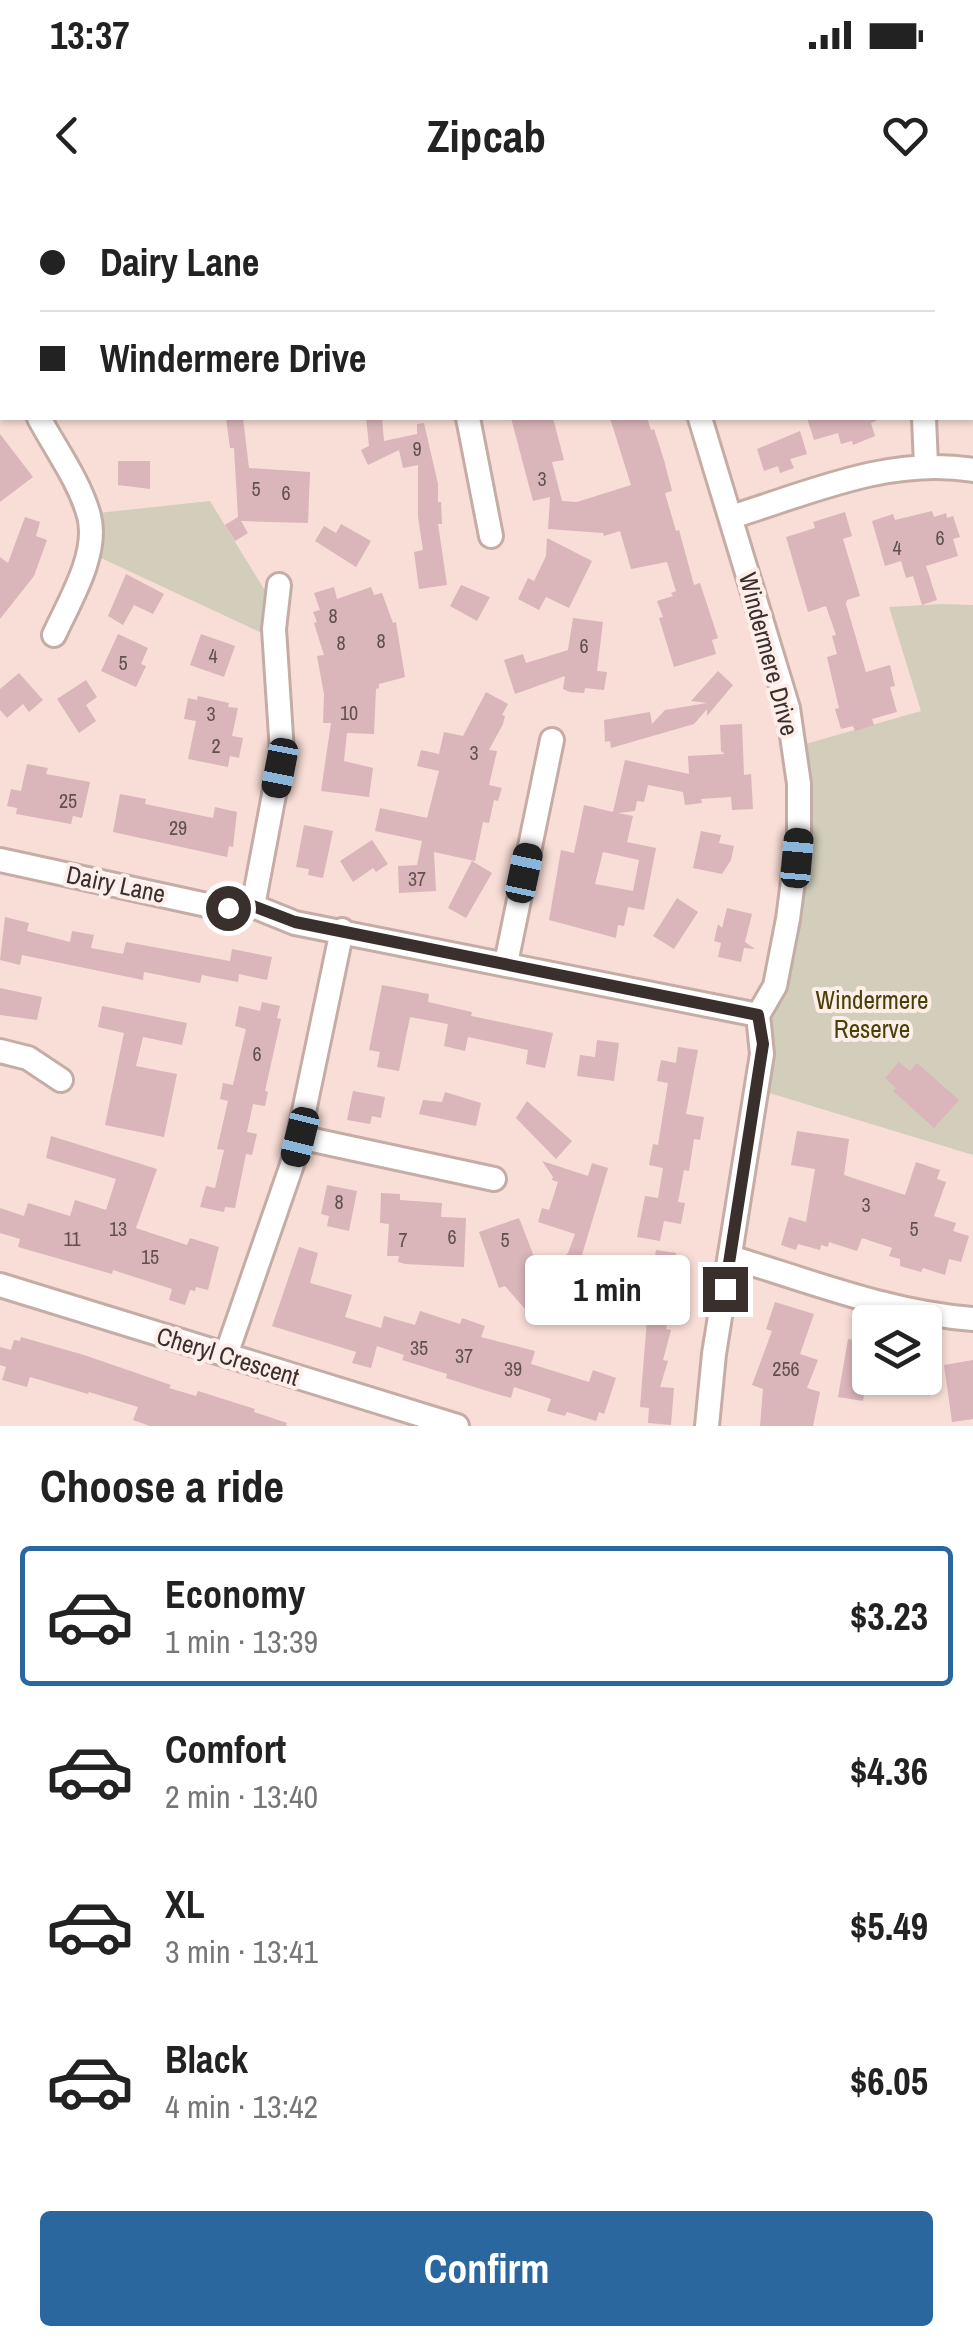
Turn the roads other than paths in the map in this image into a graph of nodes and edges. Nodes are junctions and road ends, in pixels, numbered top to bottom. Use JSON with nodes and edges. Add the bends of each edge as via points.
{"nodes":[{"id":1,"x":40,"y":420,"type":"edge"},
{"id":2,"x":468,"y":420,"type":"edge"},
{"id":3,"x":701,"y":420,"type":"edge"},
{"id":4,"x":924,"y":420,"type":"edge"},
{"id":5,"x":926,"y":465,"type":"junction"},
{"id":6,"x":973,"y":470,"type":"edge"},
{"id":7,"x":731,"y":517,"type":"junction"},
{"id":8,"x":491,"y":536,"type":"dead end"},
{"id":9,"x":279,"y":585,"type":"dead end"},
{"id":10,"x":54,"y":635,"type":"dead end"},
{"id":11,"x":552,"y":740,"type":"dead end"},
{"id":12,"x":0,"y":860,"type":"edge"},
{"id":13,"x":253,"y":906,"type":"junction"},
{"id":14,"x":342,"y":930,"type":"junction"},
{"id":15,"x":506,"y":964,"type":"junction"},
{"id":16,"x":758,"y":1015,"type":"junction"},
{"id":17,"x":0,"y":1050,"type":"edge"},
{"id":18,"x":61,"y":1080,"type":"dead end"},
{"id":19,"x":300,"y":1137,"type":"junction"},
{"id":20,"x":494,"y":1179,"type":"dead end"},
{"id":21,"x":730,"y":1257,"type":"junction"},
{"id":22,"x":0,"y":1285,"type":"edge"},
{"id":23,"x":973,"y":1318,"type":"edge"},
{"id":24,"x":226,"y":1355,"type":"junction"},
{"id":25,"x":457,"y":1426,"type":"edge"},
{"id":26,"x":707,"y":1426,"type":"edge"}],
"edges":[{"from":1,"to":10,"type":"street","via":[[90,524],[83,567]]},
{"from":2,"to":8,"type":"street"},
{"from":3,"to":7,"type":"street","name":"Windermere Drive"},
{"from":4,"to":5,"type":"street"},
{"from":5,"to":6,"type":"street"},
{"from":5,"to":7,"type":"street","via":[[863,476]]},
{"from":7,"to":16,"type":"street","name":"Windermere Drive","via":[[788,708],[799,784],[788,918],[775,986]]},
{"from":9,"to":13,"type":"street","via":[[274,628],[282,752]]},
{"from":11,"to":15,"type":"street"},
{"from":12,"to":13,"type":"street","name":"Dairy Lane","via":[[216,907]]},
{"from":13,"to":14,"type":"street","name":"Dairy Lane","via":[[278,918]]},
{"from":14,"to":15,"type":"street","name":"Dairy Lane"},
{"from":14,"to":19,"type":"street"},
{"from":15,"to":16,"type":"street","name":"Dairy Lane"},
{"from":16,"to":21,"type":"street","name":"Windermere Drive","via":[[763,1044]]},
{"from":17,"to":18,"type":"street","via":[[28,1058]]},
{"from":19,"to":20,"type":"street"},
{"from":19,"to":24,"type":"street"},
{"from":21,"to":23,"type":"street","via":[[887,1305]]},
{"from":21,"to":26,"type":"street","name":"Windermere Drive"},
{"from":22,"to":24,"type":"street","name":"Cheryl Crescent"},
{"from":24,"to":25,"type":"street","name":"Cheryl Crescent"}]}
